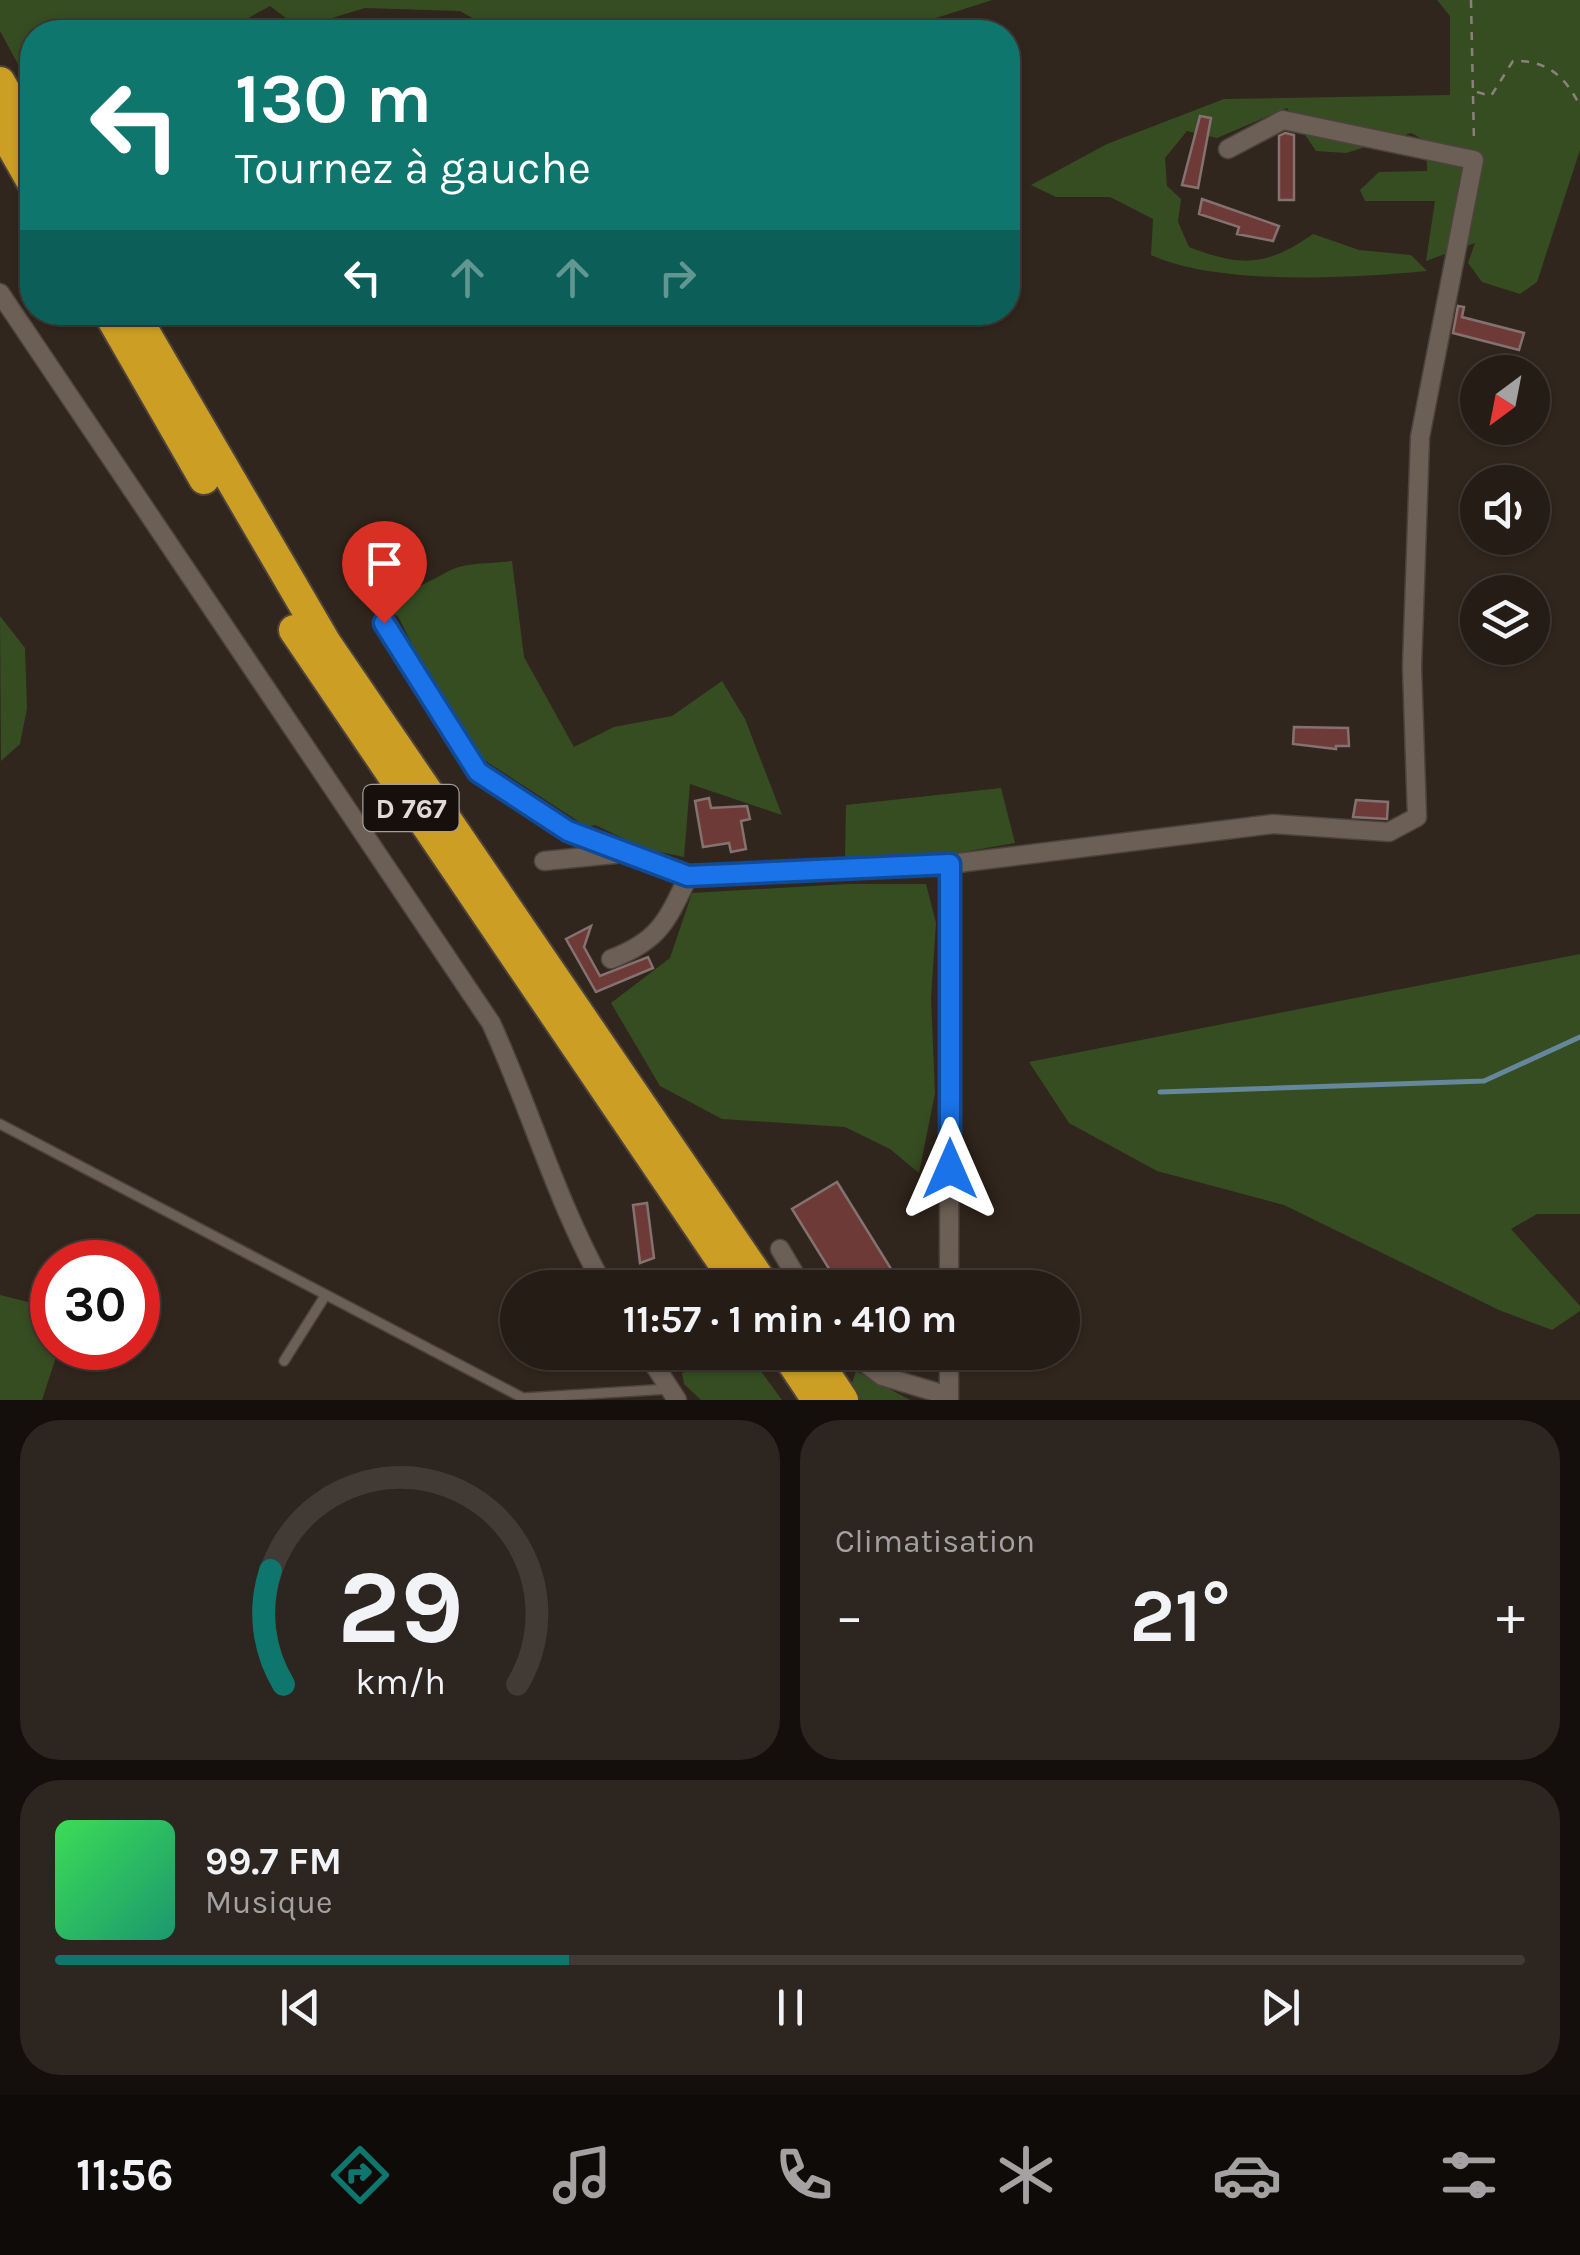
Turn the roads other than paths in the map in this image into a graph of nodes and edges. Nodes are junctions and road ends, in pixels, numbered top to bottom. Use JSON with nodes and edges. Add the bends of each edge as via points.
{"nodes":[{"id":1,"x":0,"y":82,"type":"edge"},
{"id":2,"x":20,"y":117,"type":"edge"},
{"id":3,"x":0,"y":126,"type":"edge"},
{"id":4,"x":1228,"y":149,"type":"dead end"},
{"id":5,"x":20,"y":161,"type":"edge"},
{"id":6,"x":0,"y":293,"type":"edge"},
{"id":7,"x":20,"y":323,"type":"edge"},
{"id":8,"x":22,"y":325,"type":"edge"},
{"id":9,"x":116,"y":325,"type":"edge"},
{"id":10,"x":141,"y":325,"type":"edge"},
{"id":11,"x":384,"y":623,"type":"dead end"},
{"id":12,"x":621,"y":854,"type":"junction"},
{"id":13,"x":544,"y":861,"type":"dead end"},
{"id":14,"x":950,"y":864,"type":"junction"},
{"id":15,"x":688,"y":876,"type":"junction"},
{"id":16,"x":610,"y":959,"type":"dead end"},
{"id":17,"x":0,"y":1124,"type":"edge"},
{"id":18,"x":780,"y":1248,"type":"dead end"},
{"id":19,"x":595,"y":1270,"type":"edge"},
{"id":20,"x":728,"y":1270,"type":"edge"},
{"id":21,"x":754,"y":1270,"type":"edge"},
{"id":22,"x":793,"y":1270,"type":"edge"},
{"id":23,"x":949,"y":1270,"type":"edge"},
{"id":24,"x":325,"y":1296,"type":"junction"},
{"id":25,"x":284,"y":1362,"type":"dead end"},
{"id":26,"x":658,"y":1370,"type":"edge"},
{"id":27,"x":797,"y":1370,"type":"edge"},
{"id":28,"x":822,"y":1370,"type":"edge"},
{"id":29,"x":874,"y":1370,"type":"edge"},
{"id":30,"x":949,"y":1370,"type":"edge"},
{"id":31,"x":673,"y":1394,"type":"edge"},
{"id":32,"x":949,"y":1398,"type":"edge"},
{"id":33,"x":818,"y":1400,"type":"edge"},
{"id":34,"x":843,"y":1400,"type":"edge"}],
"edges":[{"from":1,"to":2,"type":"highway"},
{"from":3,"to":5,"type":"highway"},
{"from":4,"to":14,"type":"street","via":[[1283,120],[1474,160],[1420,437],[1412,668],[1417,818],[1388,832],[1273,824]]},
{"from":6,"to":7,"type":"street"},
{"from":8,"to":19,"type":"street","via":[[491,1023]]},
{"from":9,"to":20,"type":"highway","number":"D 767","via":[[318,670]]},
{"from":10,"to":21,"type":"highway","number":"D 767","via":[[326,644]]},
{"from":11,"to":12,"type":"street","via":[[478,772],[568,831]]},
{"from":12,"to":13,"type":"street"},
{"from":12,"to":15,"type":"street"},
{"from":14,"to":15,"type":"street"},
{"from":14,"to":23,"type":"street"},
{"from":15,"to":16,"type":"street","via":[[665,926],[636,950]]},
{"from":17,"to":24,"type":"lane"},
{"from":18,"to":22,"type":"street"},
{"from":24,"to":25,"type":"lane"},
{"from":24,"to":31,"type":"lane","via":[[523,1398]]},
{"from":26,"to":31,"type":"street"},
{"from":27,"to":33,"type":"highway"},
{"from":28,"to":34,"type":"highway"},
{"from":29,"to":32,"type":"street"},
{"from":30,"to":32,"type":"street"}]}
